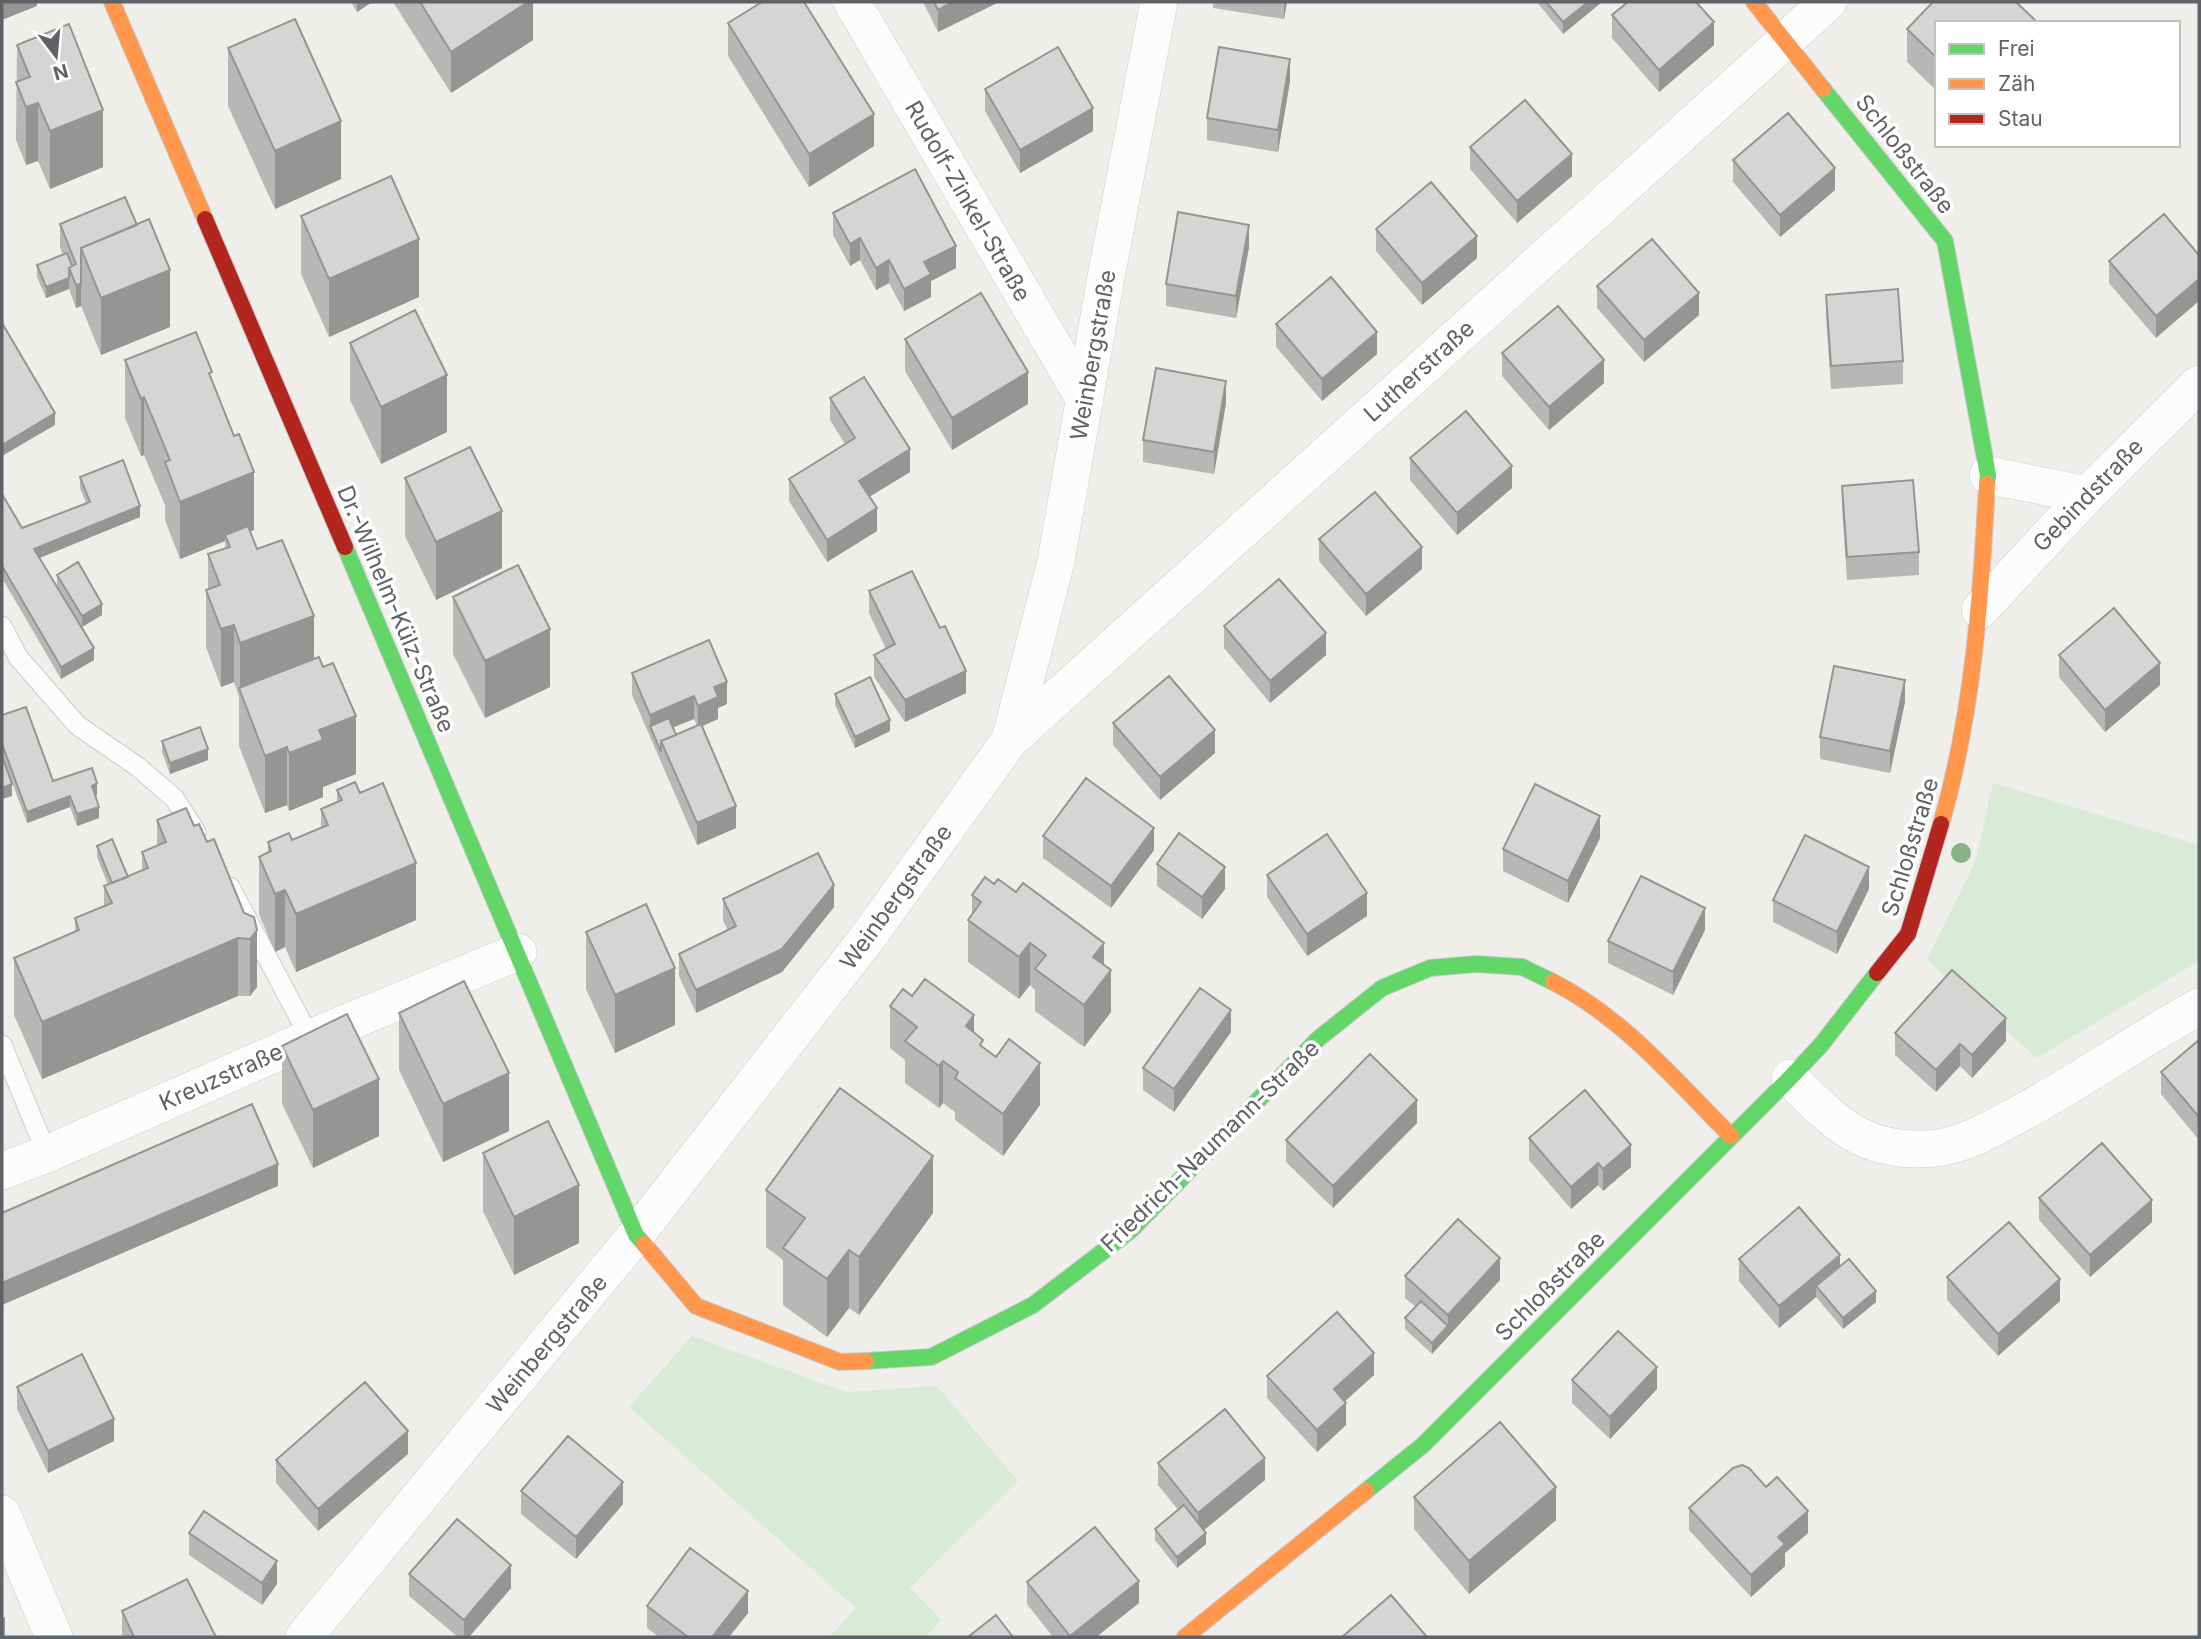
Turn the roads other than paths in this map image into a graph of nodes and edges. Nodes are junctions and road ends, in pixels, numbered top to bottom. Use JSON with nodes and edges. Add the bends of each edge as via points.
{"nodes":[{"id":1,"x":112,"y":2,"type":"edge"},
{"id":2,"x":852,"y":2,"type":"edge"},
{"id":3,"x":1159,"y":2,"type":"edge"},
{"id":4,"x":1754,"y":2,"type":"edge"},
{"id":5,"x":1828,"y":2,"type":"edge"},
{"id":6,"x":1786,"y":40,"type":"junction"},
{"id":7,"x":2199,"y":384,"type":"edge"},
{"id":8,"x":1085,"y":400,"type":"junction"},
{"id":9,"x":1989,"y":475,"type":"junction"},
{"id":10,"x":2087,"y":495,"type":"junction"},
{"id":11,"x":1980,"y":610,"type":"junction"},
{"id":12,"x":2,"y":626,"type":"edge"},
{"id":13,"x":1010,"y":740,"type":"junction"},
{"id":14,"x":209,"y":853,"type":"edge"},
{"id":15,"x":222,"y":875,"type":"edge"},
{"id":16,"x":518,"y":952,"type":"junction"},
{"id":17,"x":2199,"y":1007,"type":"edge"},
{"id":18,"x":310,"y":1038,"type":"junction"},
{"id":19,"x":2,"y":1045,"type":"edge"},
{"id":20,"x":1790,"y":1078,"type":"junction"},
{"id":21,"x":1731,"y":1136,"type":"junction"},
{"id":22,"x":47,"y":1154,"type":"junction"},
{"id":23,"x":2,"y":1171,"type":"edge"},
{"id":24,"x":636,"y":1236,"type":"junction"},
{"id":25,"x":2,"y":1514,"type":"edge"},
{"id":26,"x":54,"y":1637,"type":"edge"},
{"id":27,"x":304,"y":1637,"type":"edge"},
{"id":28,"x":1185,"y":1637,"type":"edge"}],
"edges":[{"from":1,"to":16,"type":"street","name":"Dr.-Wilhelm-Külz-Straße"},
{"from":2,"to":8,"type":"street","name":"Rudolf-Zinkel-Straße"},
{"from":3,"to":8,"type":"street","name":"Weinbergstraße"},
{"from":4,"to":6,"type":"street","name":"Schloßstraße"},
{"from":5,"to":6,"type":"street","name":"Lutherstraße"},
{"from":6,"to":9,"type":"street","name":"Schloßstraße","via":[[1945,241]]},
{"from":6,"to":13,"type":"street","name":"Lutherstraße"},
{"from":7,"to":10,"type":"street","name":"Gebindstraße"},
{"from":8,"to":13,"type":"street","name":"Weinbergstraße","via":[[1056,561]]},
{"from":9,"to":10,"type":"street"},
{"from":9,"to":11,"type":"street","name":"Schloßstraße"},
{"from":10,"to":11,"type":"street","name":"Gebindstraße"},
{"from":11,"to":20,"type":"street","name":"Schloßstraße","via":[[1955,776],[1908,934]]},
{"from":12,"to":14,"type":"lane","via":[[19,657],[77,725],[175,799]]},
{"from":13,"to":24,"type":"street","name":"Weinbergstraße","via":[[868,937]]},
{"from":15,"to":18,"type":"lane"},
{"from":16,"to":18,"type":"street","name":"Kreuzstraße"},
{"from":16,"to":24,"type":"street","name":"Dr.-Wilhelm-Külz-Straße"},
{"from":17,"to":20,"type":"street","via":[[2056,1094],[1991,1129],[1938,1148],[1901,1149],[1860,1136]]},
{"from":18,"to":22,"type":"street","name":"Kreuzstraße"},
{"from":19,"to":22,"type":"lane"},
{"from":20,"to":21,"type":"street","name":"Schloßstraße"},
{"from":21,"to":24,"type":"street","name":"Friedrich-Naumann-Straße","via":[[1624,1029],[1570,991],[1522,967],[1430,968],[1382,988],[1318,1039],[1131,1230],[1033,1305],[931,1357],[840,1362],[696,1306]]},
{"from":21,"to":28,"type":"street","name":"Schloßstraße","via":[[1423,1445]]},
{"from":22,"to":23,"type":"street","name":"Kreuzstraße"},
{"from":24,"to":27,"type":"street","name":"Weinbergstraße"},
{"from":25,"to":26,"type":"street"}]}
